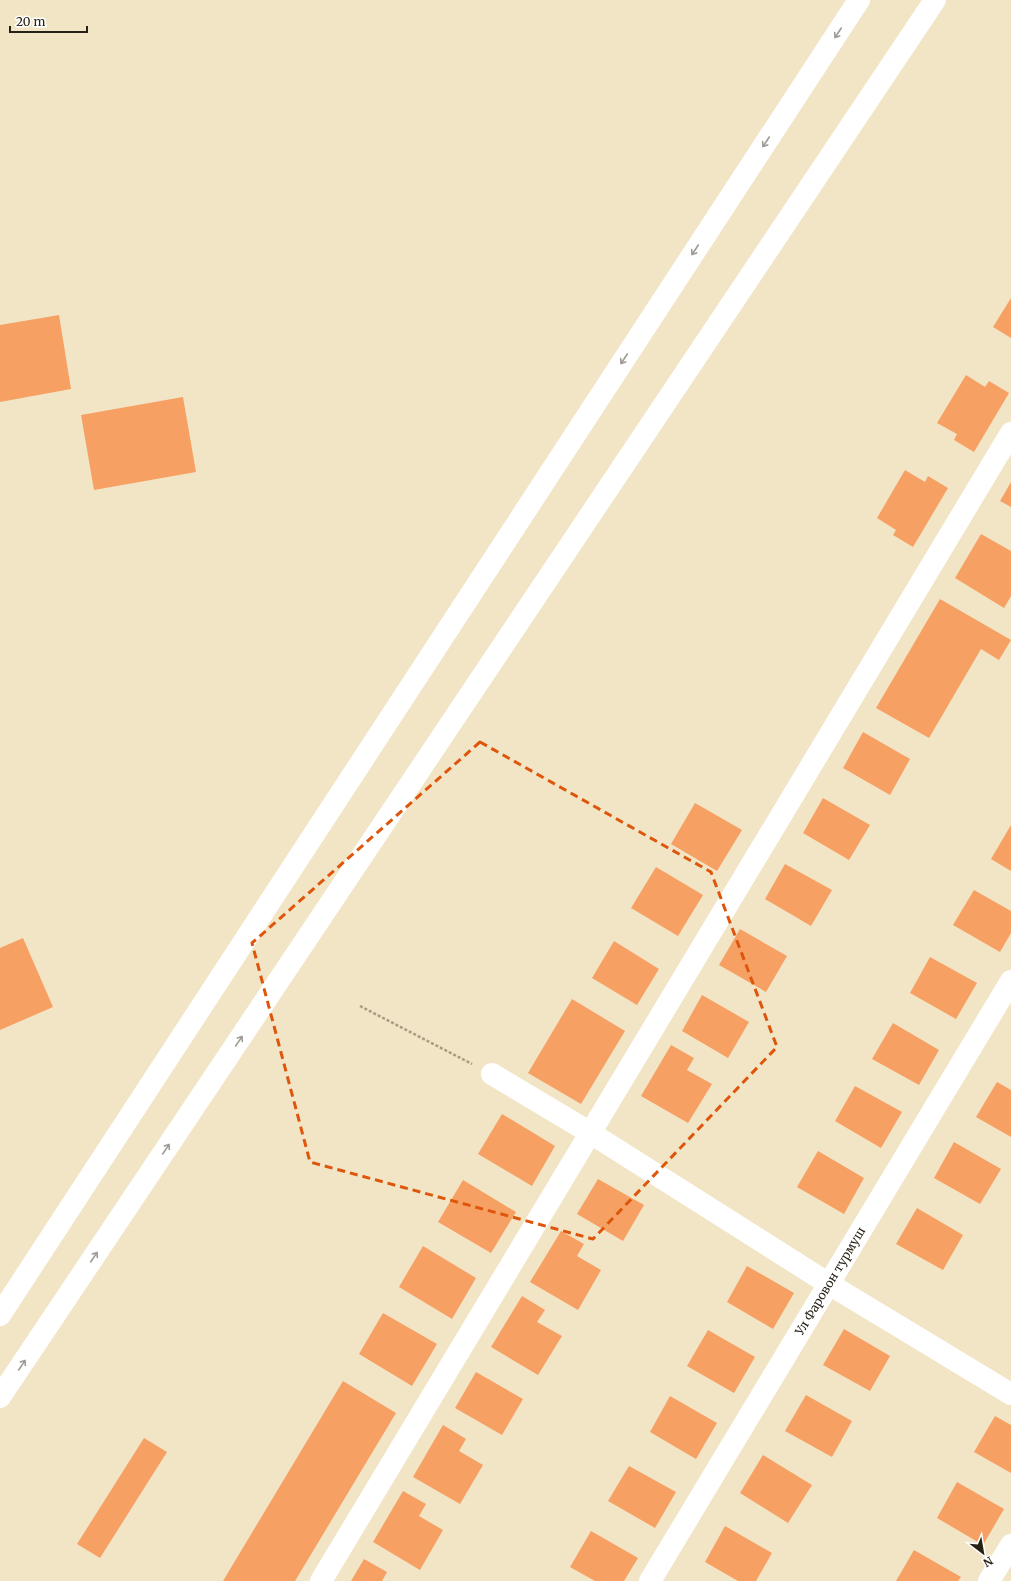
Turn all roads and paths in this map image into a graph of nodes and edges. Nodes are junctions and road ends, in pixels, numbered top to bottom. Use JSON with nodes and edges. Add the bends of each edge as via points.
{"nodes":[{"id":1,"x":859,"y":0,"type":"edge"},
{"id":2,"x":934,"y":0,"type":"edge"},
{"id":3,"x":1011,"y":433,"type":"edge"},
{"id":4,"x":1011,"y":981,"type":"edge"},
{"id":5,"x":360,"y":1006,"type":"dead end"},
{"id":6,"x":492,"y":1074,"type":"joint"},
{"id":7,"x":589,"y":1132,"type":"junction"},
{"id":8,"x":829,"y":1284,"type":"junction"},
{"id":9,"x":0,"y":1316,"type":"edge"},
{"id":10,"x":1011,"y":1394,"type":"edge"},
{"id":11,"x":0,"y":1397,"type":"edge"},
{"id":12,"x":1011,"y":1545,"type":"edge"},
{"id":13,"x":320,"y":1581,"type":"edge"},
{"id":14,"x":650,"y":1581,"type":"edge"},
{"id":15,"x":989,"y":1581,"type":"edge"}],
"edges":[{"from":1,"to":9,"type":"street","one_way":true},
{"from":11,"to":2,"type":"street","one_way":true},
{"from":3,"to":7,"type":"street"},
{"from":4,"to":8,"type":"street","name":"Ул Фаровон турмуш"},
{"from":5,"to":6,"type":"path"},
{"from":6,"to":7,"type":"street"},
{"from":7,"to":8,"type":"street"},
{"from":7,"to":13,"type":"street"},
{"from":8,"to":10,"type":"street"},
{"from":8,"to":14,"type":"street","name":"Ул Фаровон турмуш"},
{"from":12,"to":15,"type":"street"}]}
